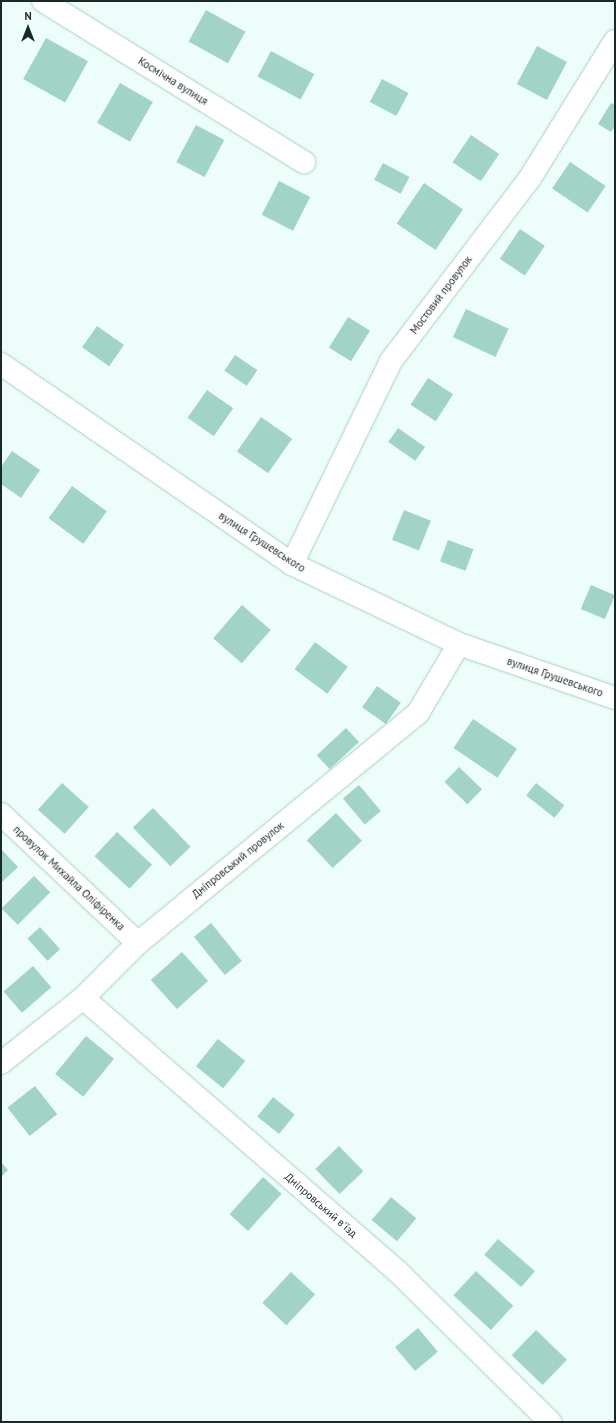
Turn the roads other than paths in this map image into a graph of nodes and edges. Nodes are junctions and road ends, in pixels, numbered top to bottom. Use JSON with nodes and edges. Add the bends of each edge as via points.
{"nodes":[{"id":1,"x":43,"y":1,"type":"edge"},
{"id":2,"x":615,"y":41,"type":"edge"},
{"id":3,"x":304,"y":162,"type":"dead end"},
{"id":4,"x":1,"y":364,"type":"edge"},
{"id":5,"x":292,"y":564,"type":"junction"},
{"id":6,"x":459,"y":644,"type":"junction"},
{"id":7,"x":615,"y":698,"type":"edge"},
{"id":8,"x":1,"y":814,"type":"edge"},
{"id":9,"x":138,"y":943,"type":"junction"},
{"id":10,"x":83,"y":998,"type":"junction"},
{"id":11,"x":1,"y":1064,"type":"edge"},
{"id":12,"x":550,"y":1422,"type":"edge"}],
"edges":[{"from":1,"to":3,"type":"street","name":"Космічна вулиця"},
{"from":2,"to":5,"type":"street","name":"Мостовий провулок","via":[[530,178],[391,360]]},
{"from":4,"to":5,"type":"street","name":"вулиця Грушевського"},
{"from":5,"to":6,"type":"street","name":"вулиця Грушевського"},
{"from":6,"to":7,"type":"street","name":"вулиця Грушевського"},
{"from":6,"to":9,"type":"street","name":"Дніпровський провулок","via":[[418,713]]},
{"from":8,"to":9,"type":"street","name":"провулок Михайла Оліфіренка"},
{"from":9,"to":10,"type":"street","name":"Дніпровський провулок"},
{"from":10,"to":11,"type":"street","name":"Дніпровський провулок"},
{"from":10,"to":12,"type":"street","name":"Дніпровський в'їзд","via":[[398,1272]]}]}
